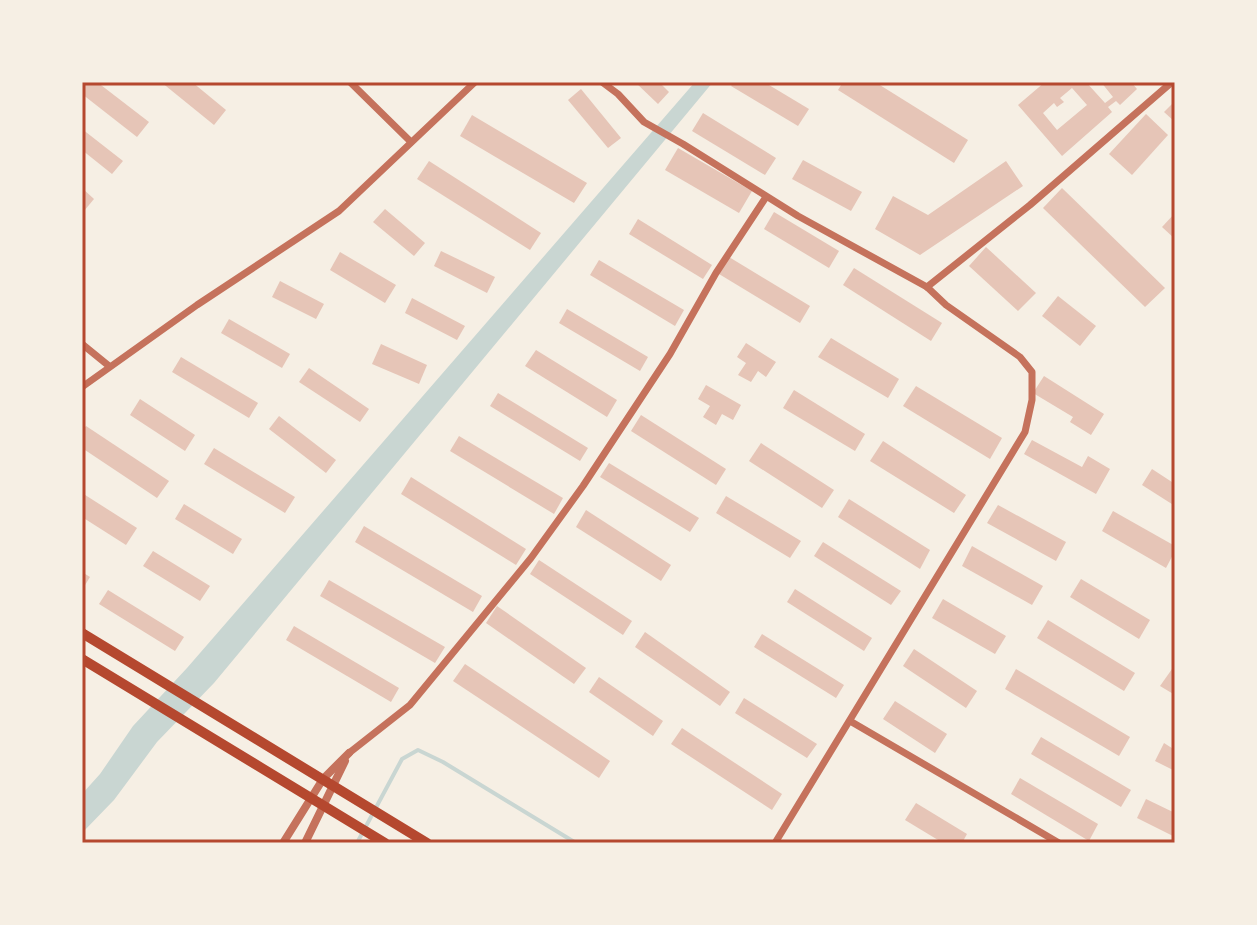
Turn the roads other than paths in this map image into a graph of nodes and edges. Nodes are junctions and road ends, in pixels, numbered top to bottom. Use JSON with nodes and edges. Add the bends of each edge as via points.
{"nodes":[{"id":1,"x":350,"y":82,"type":"edge"},
{"id":2,"x":475,"y":82,"type":"edge"},
{"id":3,"x":602,"y":82,"type":"edge"},
{"id":4,"x":1172,"y":82,"type":"edge"},
{"id":5,"x":411,"y":142,"type":"junction"},
{"id":6,"x":766,"y":197,"type":"junction"},
{"id":7,"x":927,"y":287,"type":"junction"},
{"id":8,"x":82,"y":344,"type":"edge"},
{"id":9,"x":109,"y":366,"type":"junction"},
{"id":10,"x":82,"y":387,"type":"edge"},
{"id":11,"x":82,"y":633,"type":"edge"},
{"id":12,"x":82,"y":659,"type":"edge"},
{"id":13,"x":850,"y":721,"type":"junction"},
{"id":14,"x":349,"y":753,"type":"joint"},
{"id":15,"x":328,"y":782,"type":"junction"},
{"id":16,"x":309,"y":798,"type":"junction"},
{"id":17,"x":322,"y":806,"type":"junction"},
{"id":18,"x":283,"y":843,"type":"edge"},
{"id":19,"x":305,"y":843,"type":"edge"},
{"id":20,"x":385,"y":843,"type":"edge"},
{"id":21,"x":427,"y":843,"type":"edge"},
{"id":22,"x":775,"y":843,"type":"edge"},
{"id":23,"x":1059,"y":843,"type":"edge"}],
"edges":[{"from":1,"to":5,"type":"street"},
{"from":2,"to":5,"type":"street"},
{"from":3,"to":6,"type":"street","via":[[644,122]]},
{"from":4,"to":7,"type":"street"},
{"from":5,"to":9,"type":"street","via":[[339,211]]},
{"from":6,"to":7,"type":"street"},
{"from":6,"to":14,"type":"street","via":[[670,354],[531,558],[410,705]]},
{"from":7,"to":13,"type":"street","via":[[1020,357],[1032,372],[1032,400],[1025,432]]},
{"from":8,"to":9,"type":"street"},
{"from":9,"to":10,"type":"street"},
{"from":11,"to":15,"type":"main road"},
{"from":12,"to":16,"type":"main road"},
{"from":13,"to":22,"type":"street"},
{"from":13,"to":23,"type":"street"},
{"from":14,"to":15,"type":"street"},
{"from":15,"to":16,"type":"street"},
{"from":15,"to":17,"type":"street"},
{"from":15,"to":21,"type":"main road"},
{"from":16,"to":17,"type":"main road"},
{"from":16,"to":18,"type":"street"},
{"from":17,"to":19,"type":"street"},
{"from":17,"to":20,"type":"main road"}]}
